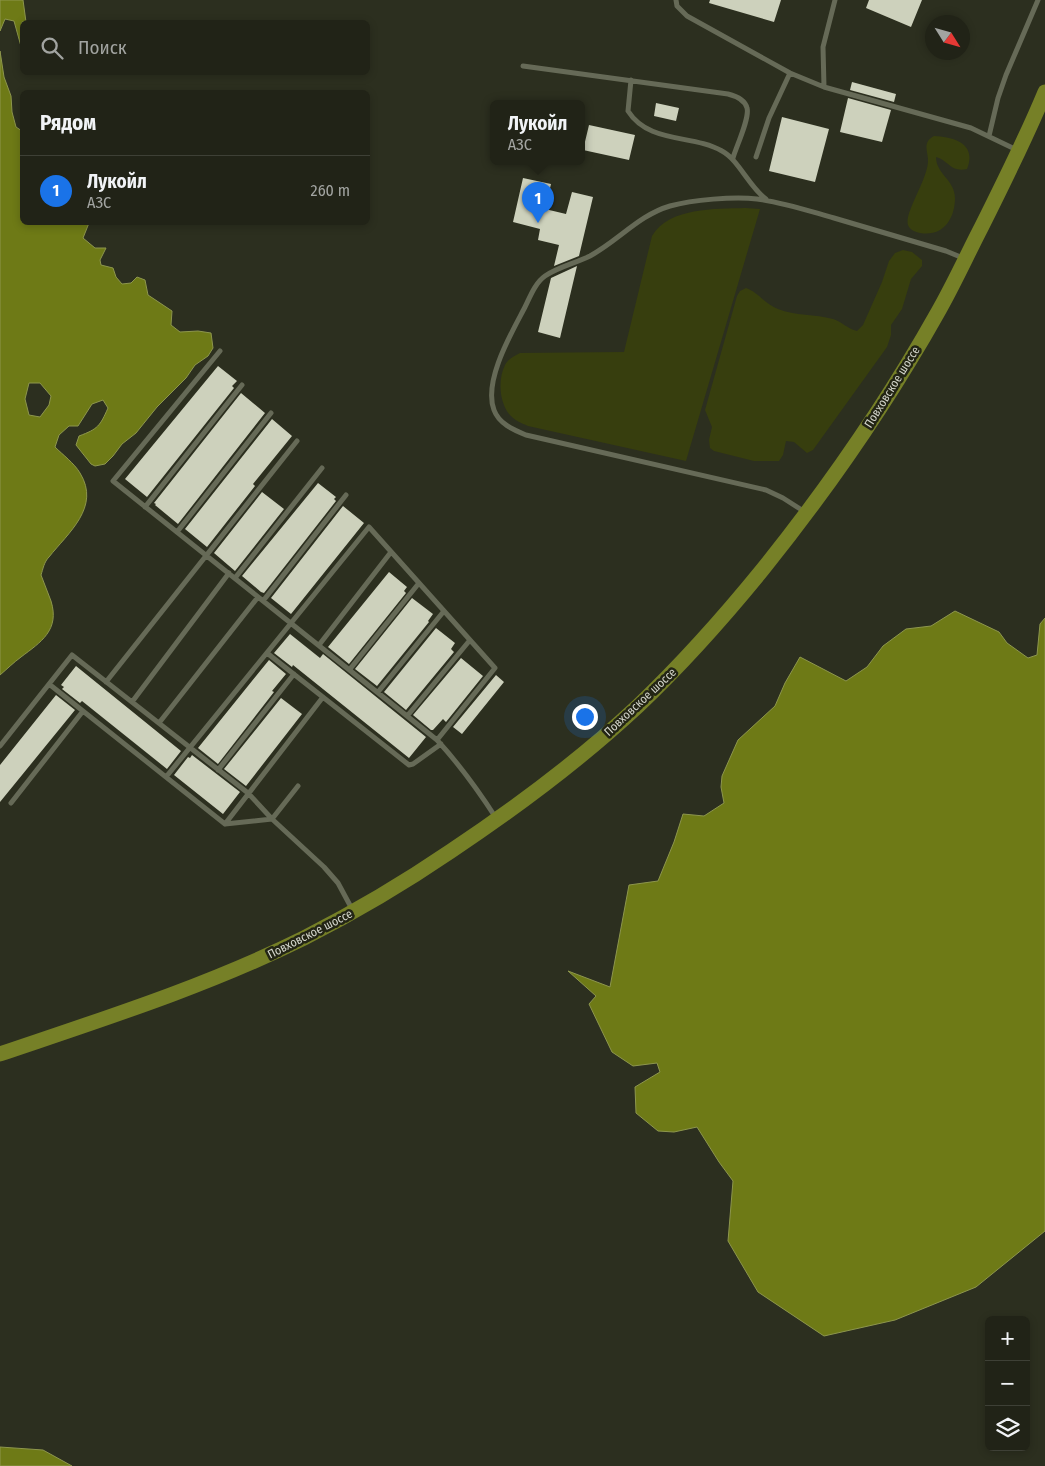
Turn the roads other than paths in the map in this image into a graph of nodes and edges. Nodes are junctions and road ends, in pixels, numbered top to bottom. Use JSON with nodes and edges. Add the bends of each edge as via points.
{"nodes":[{"id":1,"x":676,"y":0,"type":"edge"},
{"id":2,"x":835,"y":0,"type":"edge"},
{"id":3,"x":1038,"y":0,"type":"edge"},
{"id":4,"x":522,"y":66,"type":"dead end"},
{"id":5,"x":790,"y":73,"type":"junction"},
{"id":6,"x":631,"y":80,"type":"junction"},
{"id":7,"x":824,"y":87,"type":"junction"},
{"id":8,"x":1045,"y":92,"type":"edge"},
{"id":9,"x":989,"y":136,"type":"junction"},
{"id":10,"x":1019,"y":151,"type":"junction"},
{"id":11,"x":756,"y":157,"type":"dead end"},
{"id":12,"x":733,"y":158,"type":"junction"},
{"id":13,"x":769,"y":201,"type":"junction"},
{"id":14,"x":965,"y":259,"type":"junction"},
{"id":15,"x":220,"y":351,"type":"dead end"},
{"id":16,"x":242,"y":385,"type":"dead end"},
{"id":17,"x":271,"y":413,"type":"dead end"},
{"id":18,"x":297,"y":440,"type":"dead end"},
{"id":19,"x":322,"y":468,"type":"dead end"},
{"id":20,"x":346,"y":495,"type":"dead end"},
{"id":21,"x":145,"y":507,"type":"junction"},
{"id":22,"x":808,"y":513,"type":"junction"},
{"id":23,"x":177,"y":532,"type":"junction"},
{"id":24,"x":391,"y":552,"type":"junction"},
{"id":25,"x":206,"y":555,"type":"junction"},
{"id":26,"x":229,"y":573,"type":"junction"},
{"id":27,"x":235,"y":578,"type":"junction"},
{"id":28,"x":419,"y":583,"type":"junction"},
{"id":29,"x":258,"y":596,"type":"junction"},
{"id":30,"x":263,"y":601,"type":"junction"},
{"id":31,"x":444,"y":611,"type":"junction"},
{"id":32,"x":291,"y":623,"type":"junction"},
{"id":33,"x":470,"y":640,"type":"junction"},
{"id":34,"x":320,"y":645,"type":"junction"},
{"id":35,"x":267,"y":653,"type":"junction"},
{"id":36,"x":350,"y":669,"type":"junction"},
{"id":37,"x":294,"y":674,"type":"junction"},
{"id":38,"x":106,"y":682,"type":"junction"},
{"id":39,"x":49,"y":684,"type":"junction"},
{"id":40,"x":378,"y":692,"type":"junction"},
{"id":41,"x":323,"y":697,"type":"junction"},
{"id":42,"x":132,"y":702,"type":"junction"},
{"id":43,"x":83,"y":711,"type":"junction"},
{"id":44,"x":408,"y":715,"type":"junction"},
{"id":45,"x":159,"y":724,"type":"junction"},
{"id":46,"x":439,"y":742,"type":"junction"},
{"id":47,"x":0,"y":746,"type":"edge"},
{"id":48,"x":190,"y":748,"type":"junction"},
{"id":49,"x":218,"y":770,"type":"junction"},
{"id":50,"x":166,"y":777,"type":"junction"},
{"id":51,"x":298,"y":786,"type":"dead end"},
{"id":52,"x":248,"y":794,"type":"junction"},
{"id":53,"x":11,"y":804,"type":"dead end"},
{"id":54,"x":272,"y":819,"type":"junction"},
{"id":55,"x":497,"y":820,"type":"junction"},
{"id":56,"x":225,"y":824,"type":"junction"},
{"id":57,"x":354,"y":912,"type":"junction"},
{"id":58,"x":0,"y":1054,"type":"edge"}],
"edges":[{"from":1,"to":5,"type":"lane","via":[[688,16]]},
{"from":2,"to":7,"type":"lane","via":[[823,47]]},
{"from":3,"to":9,"type":"lane","via":[[1006,75]]},
{"from":4,"to":6,"type":"lane"},
{"from":5,"to":7,"type":"lane"},
{"from":5,"to":11,"type":"lane","via":[[769,118]]},
{"from":6,"to":12,"type":"lane","via":[[628,110],[636,121],[657,134],[720,149]]},
{"from":6,"to":12,"type":"lane","via":[[728,94],[740,99],[748,114]]},
{"from":7,"to":9,"type":"lane","via":[[958,124]]},
{"from":8,"to":10,"type":"main road","name":"Повховское шоссе"},
{"from":9,"to":10,"type":"lane"},
{"from":10,"to":14,"type":"main road","name":"Повховское шоссе"},
{"from":12,"to":13,"type":"lane","via":[[758,192]]},
{"from":13,"to":14,"type":"lane"},
{"from":13,"to":22,"type":"lane","via":[[721,200],[670,206],[634,224],[609,245],[545,276],[536,286],[506,342],[498,362],[492,399],[501,421],[526,435],[766,490]]},
{"from":14,"to":22,"type":"main road","name":"Повховское шоссе","via":[[911,359]]},
{"from":15,"to":21,"type":"lane","via":[[113,481]]},
{"from":16,"to":21,"type":"lane"},
{"from":17,"to":23,"type":"lane"},
{"from":18,"to":25,"type":"lane"},
{"from":19,"to":27,"type":"lane"},
{"from":20,"to":30,"type":"lane"},
{"from":21,"to":23,"type":"lane"},
{"from":22,"to":55,"type":"main road","name":"Повховское шоссе","via":[[682,662],[580,757]]},
{"from":23,"to":25,"type":"lane"},
{"from":24,"to":28,"type":"lane"},
{"from":24,"to":32,"type":"lane","via":[[369,527]]},
{"from":24,"to":34,"type":"lane"},
{"from":25,"to":26,"type":"lane"},
{"from":25,"to":38,"type":"lane"},
{"from":26,"to":27,"type":"lane"},
{"from":26,"to":42,"type":"lane"},
{"from":27,"to":29,"type":"lane"},
{"from":28,"to":31,"type":"lane"},
{"from":28,"to":36,"type":"lane"},
{"from":29,"to":30,"type":"lane"},
{"from":29,"to":45,"type":"lane"},
{"from":30,"to":32,"type":"lane"},
{"from":31,"to":33,"type":"lane"},
{"from":31,"to":40,"type":"lane"},
{"from":32,"to":34,"type":"lane"},
{"from":32,"to":35,"type":"lane"},
{"from":33,"to":44,"type":"lane"},
{"from":33,"to":46,"type":"lane","via":[[495,668]]},
{"from":34,"to":36,"type":"lane"},
{"from":35,"to":37,"type":"lane"},
{"from":35,"to":48,"type":"lane"},
{"from":36,"to":40,"type":"lane"},
{"from":37,"to":41,"type":"lane"},
{"from":37,"to":49,"type":"lane"},
{"from":38,"to":39,"type":"lane","via":[[72,655]]},
{"from":38,"to":42,"type":"lane"},
{"from":39,"to":43,"type":"lane"},
{"from":39,"to":47,"type":"lane"},
{"from":40,"to":44,"type":"lane"},
{"from":41,"to":46,"type":"lane","via":[[409,765]]},
{"from":41,"to":52,"type":"lane"},
{"from":42,"to":45,"type":"lane"},
{"from":43,"to":50,"type":"lane"},
{"from":43,"to":53,"type":"lane"},
{"from":44,"to":46,"type":"lane"},
{"from":45,"to":48,"type":"lane"},
{"from":46,"to":55,"type":"lane","via":[[481,794]]},
{"from":48,"to":49,"type":"lane"},
{"from":48,"to":50,"type":"lane"},
{"from":49,"to":52,"type":"lane"},
{"from":50,"to":56,"type":"lane"},
{"from":51,"to":54,"type":"lane"},
{"from":52,"to":54,"type":"lane"},
{"from":52,"to":56,"type":"lane"},
{"from":54,"to":56,"type":"lane"},
{"from":54,"to":57,"type":"lane","via":[[324,867],[338,883]]},
{"from":55,"to":57,"type":"main road","name":"Повховское шоссе"},
{"from":57,"to":58,"type":"main road","name":"Повховское шоссе","via":[[214,979]]}]}
